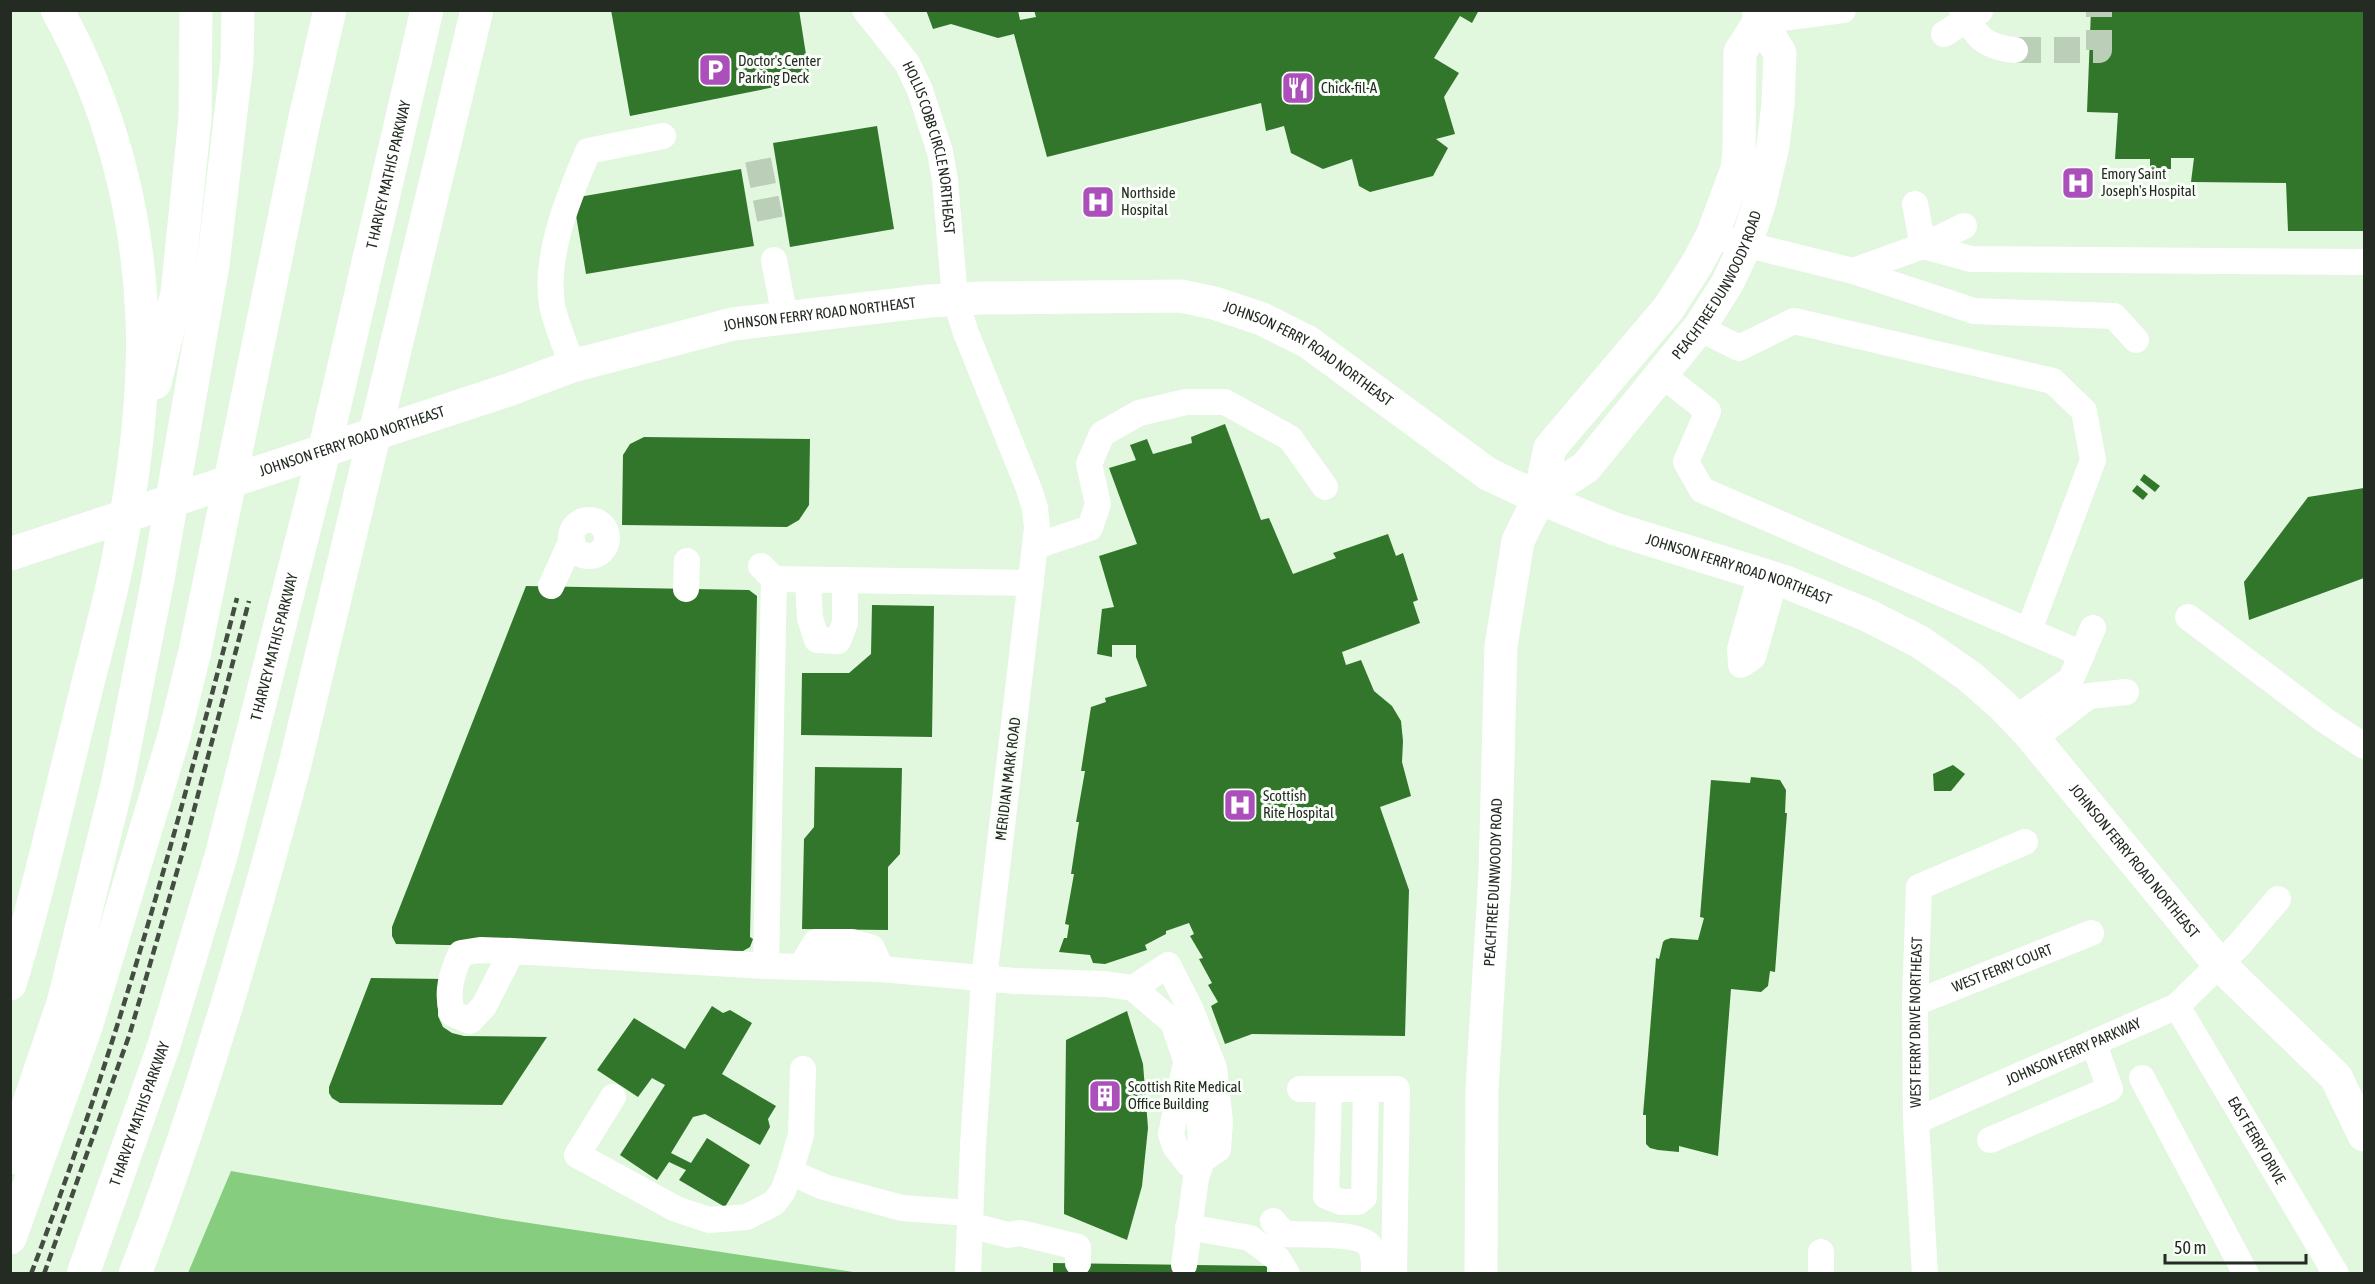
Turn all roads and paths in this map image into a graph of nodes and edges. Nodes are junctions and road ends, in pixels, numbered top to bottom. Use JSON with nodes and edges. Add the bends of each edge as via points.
{"nodes":[{"id":1,"x":57,"y":10,"type":"edge"},
{"id":2,"x":196,"y":10,"type":"edge"},
{"id":3,"x":238,"y":10,"type":"edge"},
{"id":4,"x":330,"y":10,"type":"edge"},
{"id":5,"x":427,"y":10,"type":"edge"},
{"id":6,"x":477,"y":10,"type":"edge"},
{"id":7,"x":865,"y":10,"type":"edge"},
{"id":8,"x":1843,"y":10,"type":"edge"},
{"id":9,"x":1969,"y":13,"type":"edge"},
{"id":10,"x":1759,"y":16,"type":"edge"},
{"id":11,"x":1944,"y":34,"type":"dead end"},
{"id":12,"x":2015,"y":50,"type":"tunnel mouth"},
{"id":13,"x":663,"y":136,"type":"dead end"},
{"id":14,"x":1914,"y":204,"type":"dead end"},
{"id":15,"x":1964,"y":226,"type":"dead end"},
{"id":16,"x":1712,"y":236,"type":"junction"},
{"id":17,"x":1746,"y":244,"type":"junction"},
{"id":18,"x":1923,"y":246,"type":"junction"},
{"id":19,"x":774,"y":260,"type":"dead end"},
{"id":20,"x":2364,"y":262,"type":"edge"},
{"id":21,"x":1853,"y":271,"type":"junction"},
{"id":22,"x":955,"y":299,"type":"junction"},
{"id":23,"x":785,"y":318,"type":"junction"},
{"id":24,"x":1699,"y":327,"type":"junction"},
{"id":25,"x":2136,"y":340,"type":"dead end"},
{"id":26,"x":572,"y":366,"type":"junction"},
{"id":27,"x":1661,"y":374,"type":"junction"},
{"id":28,"x":1325,"y":487,"type":"dead end"},
{"id":29,"x":128,"y":491,"type":"junction"},
{"id":30,"x":1539,"y":498,"type":"junction"},
{"id":31,"x":572,"y":540,"type":"dead end"},
{"id":32,"x":1036,"y":546,"type":"junction"},
{"id":33,"x":10,"y":554,"type":"edge"},
{"id":34,"x":687,"y":561,"type":"dead end"},
{"id":35,"x":808,"y":580,"type":"junction"},
{"id":36,"x":845,"y":580,"type":"junction"},
{"id":37,"x":1031,"y":583,"type":"junction"},
{"id":38,"x":551,"y":586,"type":"dead end"},
{"id":39,"x":686,"y":589,"type":"dead end"},
{"id":40,"x":2188,"y":617,"type":"dead end"},
{"id":41,"x":2093,"y":628,"type":"dead end"},
{"id":42,"x":2029,"y":630,"type":"junction"},
{"id":43,"x":2082,"y":654,"type":"junction"},
{"id":44,"x":2080,"y":687,"type":"junction"},
{"id":45,"x":2126,"y":692,"type":"dead end"},
{"id":46,"x":2024,"y":729,"type":"junction"},
{"id":47,"x":2364,"y":747,"type":"edge"},
{"id":48,"x":2025,"y":842,"type":"dead end"},
{"id":49,"x":2278,"y":899,"type":"dead end"},
{"id":50,"x":2091,"y":933,"type":"dead end"},
{"id":51,"x":512,"y":951,"type":"dead end"},
{"id":52,"x":2219,"y":964,"type":"junction"},
{"id":53,"x":766,"y":966,"type":"junction"},
{"id":54,"x":984,"y":979,"type":"junction"},
{"id":55,"x":10,"y":984,"type":"edge"},
{"id":56,"x":1133,"y":988,"type":"junction"},
{"id":57,"x":1914,"y":1003,"type":"junction"},
{"id":58,"x":2177,"y":1006,"type":"junction"},
{"id":59,"x":2094,"y":1044,"type":"junction"},
{"id":60,"x":809,"y":1069,"type":"dead end"},
{"id":61,"x":2142,"y":1078,"type":"dead end"},
{"id":62,"x":1300,"y":1089,"type":"dead end"},
{"id":63,"x":1329,"y":1090,"type":"junction"},
{"id":64,"x":1366,"y":1090,"type":"junction"},
{"id":65,"x":613,"y":1097,"type":"dead end"},
{"id":66,"x":1916,"y":1121,"type":"junction"},
{"id":67,"x":2364,"y":1135,"type":"edge"},
{"id":68,"x":1990,"y":1140,"type":"dead end"},
{"id":69,"x":10,"y":1158,"type":"edge"},
{"id":70,"x":1202,"y":1160,"type":"junction"},
{"id":71,"x":790,"y":1172,"type":"junction"},
{"id":72,"x":970,"y":1219,"type":"junction"},
{"id":73,"x":1273,"y":1221,"type":"dead end"},
{"id":74,"x":1188,"y":1227,"type":"junction"},
{"id":75,"x":10,"y":1238,"type":"edge"},
{"id":76,"x":1078,"y":1263,"type":"dead end"},
{"id":77,"x":1184,"y":1265,"type":"dead end"},
{"id":78,"x":83,"y":1274,"type":"edge"},
{"id":79,"x":135,"y":1274,"type":"edge"},
{"id":80,"x":968,"y":1274,"type":"edge"},
{"id":81,"x":1287,"y":1274,"type":"edge"},
{"id":82,"x":1374,"y":1274,"type":"edge"},
{"id":83,"x":1394,"y":1274,"type":"edge"},
{"id":84,"x":1480,"y":1274,"type":"edge"},
{"id":85,"x":1925,"y":1274,"type":"edge"},
{"id":86,"x":2246,"y":1274,"type":"edge"},
{"id":87,"x":2336,"y":1274,"type":"edge"}],
"edges":[{"from":1,"to":29,"type":"main road","via":[[99,101],[133,227],[142,319],[142,370]]},
{"from":2,"to":29,"type":"main road","via":[[195,118],[177,293]]},
{"from":3,"to":69,"type":"main road","via":[[237,61],[213,265],[118,781],[63,1003]]},
{"from":4,"to":75,"type":"main road","via":[[174,736],[86,1027]]},
{"from":5,"to":78,"type":"main road","name":"T HARVEY MATHIS PARKWAY","via":[[322,460],[221,856],[164,1045]]},
{"from":6,"to":79,"type":"main road","via":[[266,872],[209,1059]]},
{"from":7,"to":22,"type":"street","name":"HOLLIS COBB CIRCLE NORTHEAST","via":[[907,63],[940,152]]},
{"from":8,"to":10,"type":"street"},
{"from":9,"to":11,"type":"street"},
{"from":9,"to":12,"type":"street","via":[[1974,33],[1984,42]]},
{"from":10,"to":16,"type":"main road","name":"PEACHTREE DUNWOODY ROAD","via":[[1740,52],[1737,169]]},
{"from":10,"to":17,"type":"main road","name":"PEACHTREE DUNWOODY ROAD","via":[[1780,53],[1778,104],[1766,177]]},
{"from":13,"to":26,"type":"street","via":[[588,150],[568,196],[549,274],[552,307]]},
{"from":14,"to":18,"type":"street"},
{"from":15,"to":18,"type":"street"},
{"from":16,"to":17,"type":"street"},
{"from":16,"to":30,"type":"main road","name":"PEACHTREE DUNWOODY ROAD","via":[[1663,316],[1550,448]]},
{"from":17,"to":21,"type":"street"},
{"from":17,"to":24,"type":"main road","name":"PEACHTREE DUNWOODY ROAD","via":[[1727,284]]},
{"from":18,"to":20,"type":"street","via":[[1971,259]]},
{"from":18,"to":21,"type":"street"},
{"from":19,"to":23,"type":"street"},
{"from":21,"to":25,"type":"street","via":[[1974,311],[2114,316]]},
{"from":22,"to":23,"type":"main road","name":"JOHNSON FERRY ROAD NORTHEAST"},
{"from":22,"to":30,"type":"main road","name":"JOHNSON FERRY ROAD NORTHEAST","via":[[1181,296],[1262,319],[1308,342],[1488,474]]},
{"from":22,"to":32,"type":"street","name":"MERIDIAN MARK ROAD","via":[[1029,489],[1035,508]]},
{"from":23,"to":26,"type":"main road","name":"JOHNSON FERRY ROAD NORTHEAST","via":[[734,324]]},
{"from":24,"to":27,"type":"main road","name":"PEACHTREE DUNWOODY ROAD"},
{"from":24,"to":42,"type":"street","via":[[1739,348],[1794,321],[2053,381],[2084,411],[2093,460]]},
{"from":26,"to":33,"type":"main road","name":"JOHNSON FERRY ROAD NORTHEAST"},
{"from":27,"to":30,"type":"main road","name":"PEACHTREE DUNWOODY ROAD","via":[[1586,467]]},
{"from":27,"to":42,"type":"street","via":[[1708,411],[1686,462],[1702,490]]},
{"from":28,"to":32,"type":"street","via":[[1290,438],[1225,402],[1186,402],[1139,413],[1102,434],[1089,464],[1098,504],[1090,528]]},
{"from":29,"to":55,"type":"main road","via":[[115,572]]},
{"from":30,"to":46,"type":"main road","name":"JOHNSON FERRY ROAD NORTHEAST","via":[[1615,529],[1768,577],[1868,615],[1920,642],[1969,676]]},
{"from":30,"to":84,"type":"main road","name":"PEACHTREE DUNWOODY ROAD","via":[[1518,541],[1501,646],[1495,873],[1482,1089]]},
{"from":31,"to":38,"type":"street"},
{"from":32,"to":37,"type":"street","name":"MERIDIAN MARK ROAD"},
{"from":34,"to":39,"type":"street"},
{"from":35,"to":36,"type":"street"},
{"from":35,"to":36,"type":"street","via":[[810,618],[818,640],[838,641],[846,623]]},
{"from":35,"to":53,"type":"street","via":[[767,573],[760,870]]},
{"from":36,"to":37,"type":"street"},
{"from":37,"to":54,"type":"street","name":"MERIDIAN MARK ROAD"},
{"from":40,"to":47,"type":"street"},
{"from":41,"to":43,"type":"street"},
{"from":42,"to":43,"type":"street"},
{"from":43,"to":44,"type":"street"},
{"from":44,"to":45,"type":"street"},
{"from":44,"to":46,"type":"street"},
{"from":46,"to":52,"type":"main road","name":"JOHNSON FERRY ROAD NORTHEAST"},
{"from":48,"to":57,"type":"street","name":"WEST FERRY DRIVE NORTHEAST","via":[[1919,887]]},
{"from":49,"to":52,"type":"street","name":"JOHNSON FERRY PARKWAY"},
{"from":50,"to":57,"type":"street","name":"WEST FERRY COURT"},
{"from":51,"to":53,"type":"street"},
{"from":52,"to":58,"type":"street","name":"JOHNSON FERRY PARKWAY"},
{"from":52,"to":67,"type":"main road","name":"JOHNSON FERRY ROAD NORTHEAST","via":[[2336,1077]]},
{"from":53,"to":54,"type":"street","via":[[801,967],[816,942],[852,942],[872,948],[881,969]]},
{"from":54,"to":56,"type":"street"},
{"from":54,"to":72,"type":"street","name":"MERIDIAN MARK ROAD"},
{"from":56,"to":70,"type":"street","via":[[1173,1022],[1187,1059],[1171,1134],[1188,1163]]},
{"from":56,"to":70,"type":"street","via":[[1168,965],[1215,1068],[1218,1149]]},
{"from":57,"to":66,"type":"street","name":"WEST FERRY DRIVE NORTHEAST"},
{"from":58,"to":59,"type":"street","name":"JOHNSON FERRY PARKWAY"},
{"from":58,"to":87,"type":"street","name":"EAST FERRY DRIVE"},
{"from":59,"to":66,"type":"street","name":"JOHNSON FERRY PARKWAY"},
{"from":59,"to":68,"type":"street","via":[[2110,1089]]},
{"from":60,"to":71,"type":"street","via":[[809,1117]]},
{"from":61,"to":86,"type":"street"},
{"from":62,"to":63,"type":"street"},
{"from":63,"to":64,"type":"street"},
{"from":63,"to":64,"type":"street","via":[[1326,1196],[1341,1202],[1358,1202],[1364,1197]]},
{"from":64,"to":83,"type":"street","via":[[1397,1089]]},
{"from":65,"to":71,"type":"street","via":[[577,1155],[676,1209],[709,1220],[747,1217],[774,1203]]},
{"from":66,"to":85,"type":"street","name":"WEST FERRY DRIVE NORTHEAST"},
{"from":70,"to":74,"type":"street"},
{"from":71,"to":72,"type":"street","via":[[824,1187],[902,1208]]},
{"from":72,"to":76,"type":"street","via":[[1008,1235],[1020,1233],[1078,1247]]},
{"from":72,"to":80,"type":"street","name":"MERIDIAN MARK ROAD"},
{"from":73,"to":82,"type":"street","via":[[1284,1234],[1355,1237],[1369,1245]]},
{"from":74,"to":77,"type":"street"},
{"from":74,"to":81,"type":"street","via":[[1250,1238],[1278,1259]]}]}
